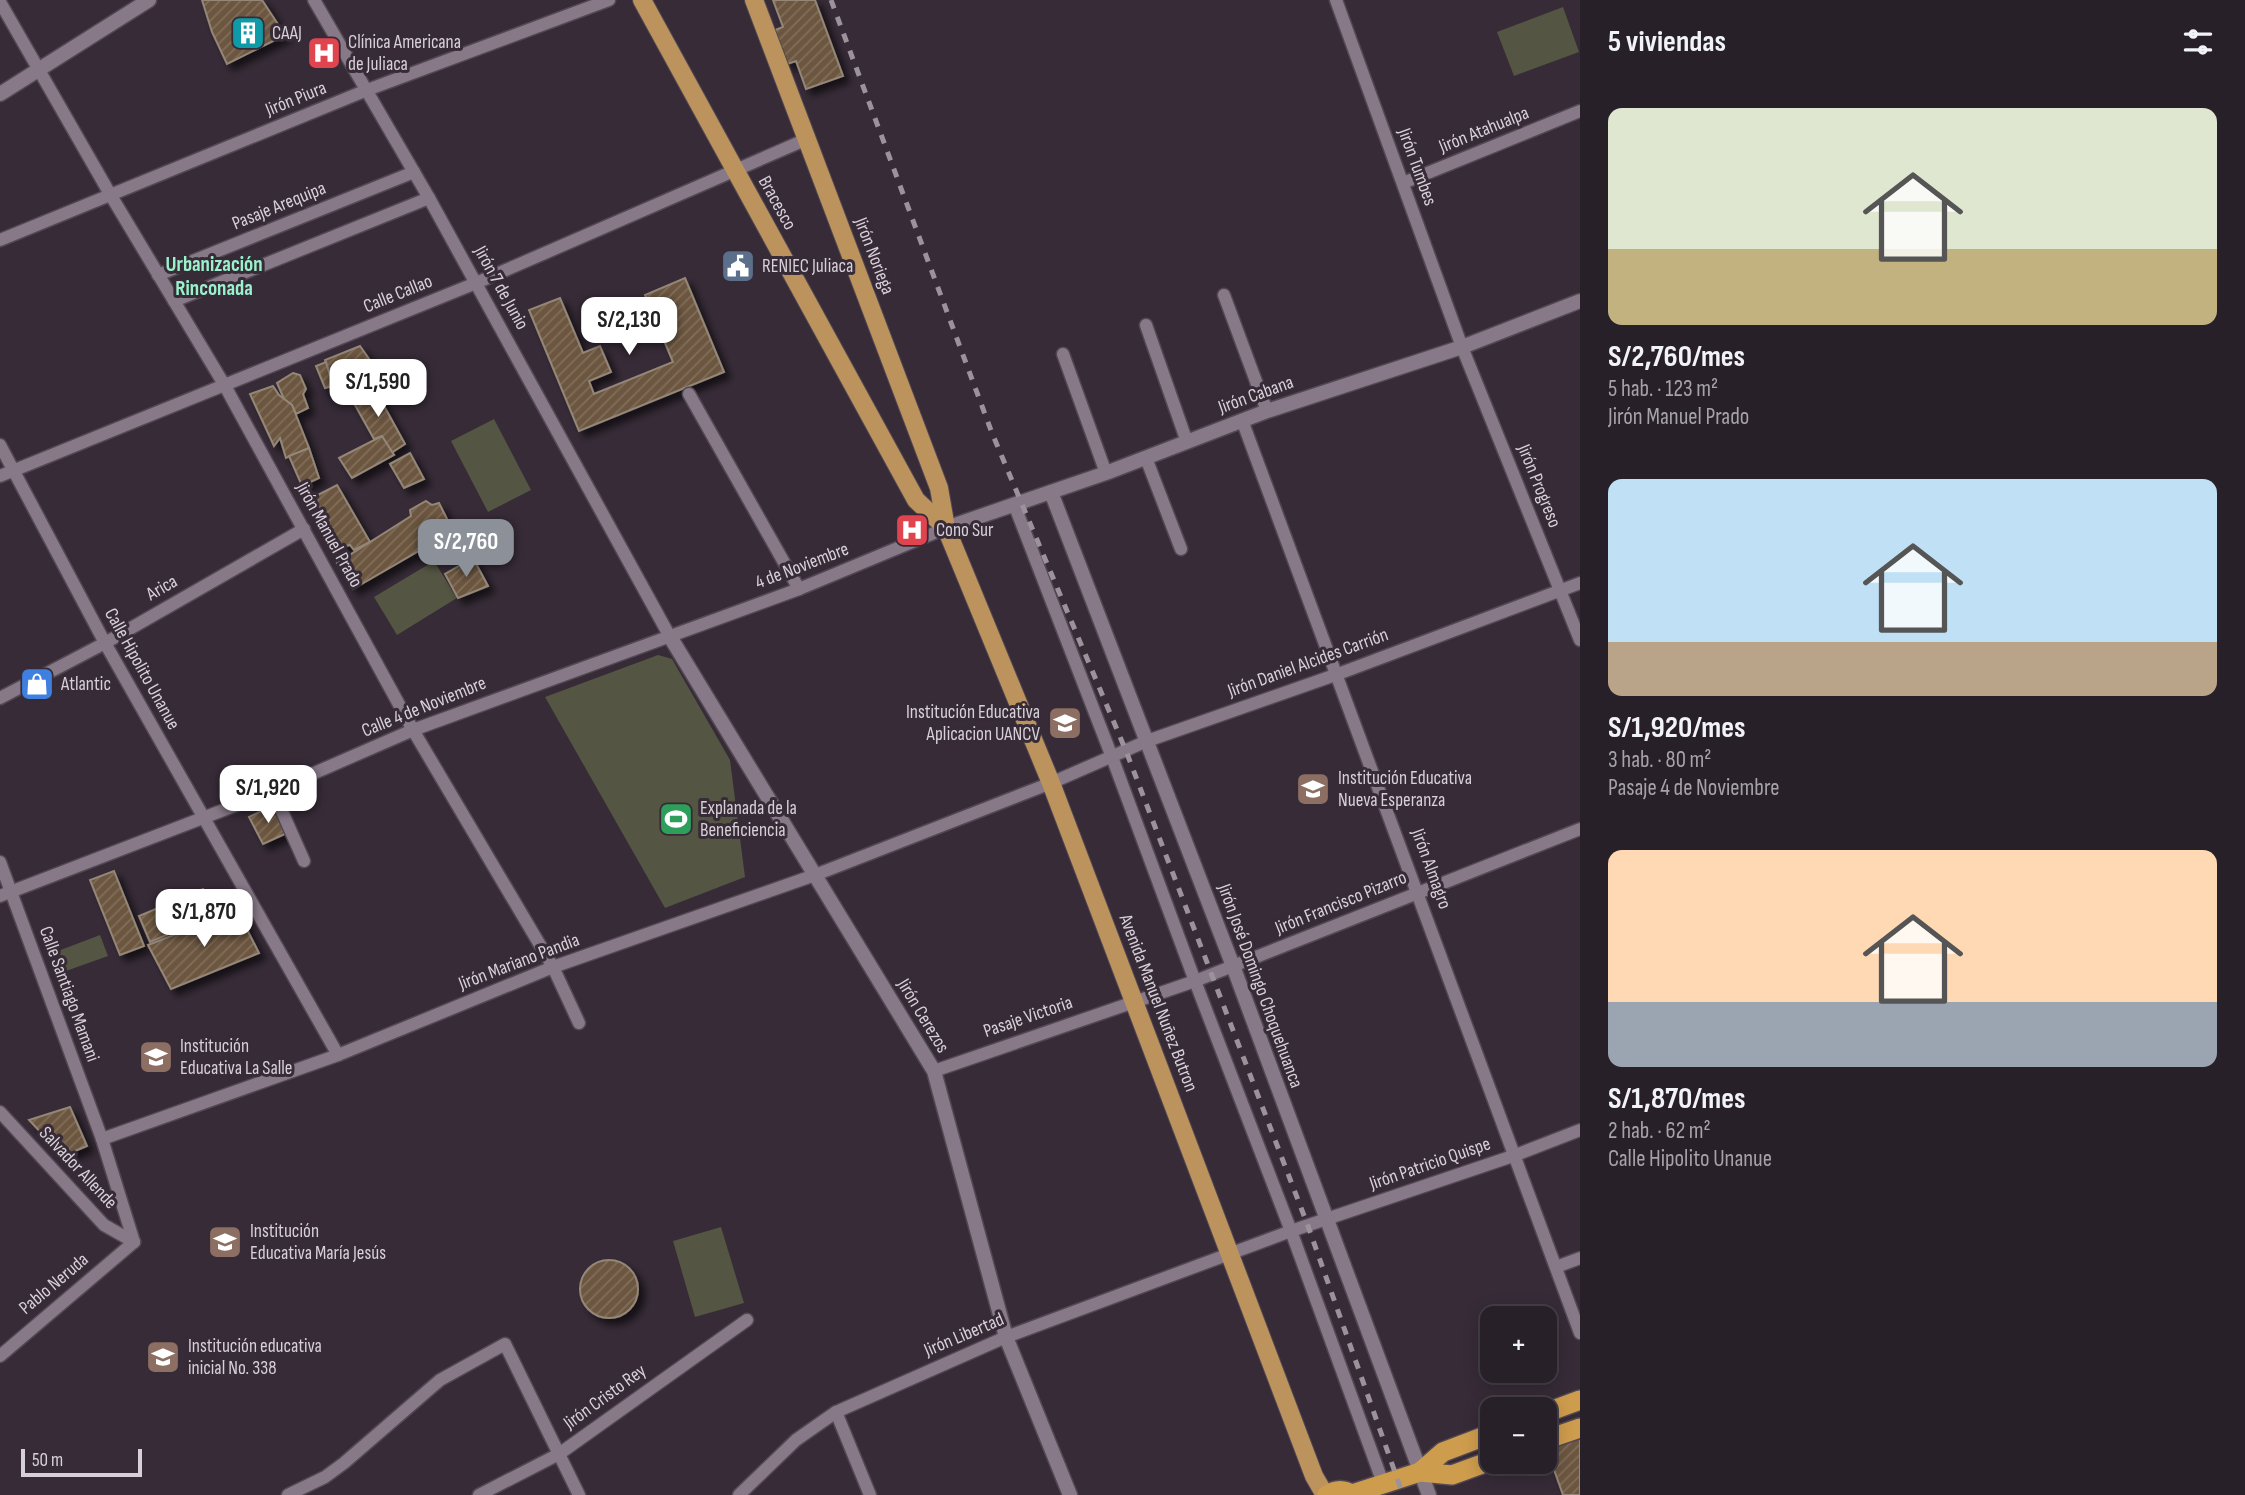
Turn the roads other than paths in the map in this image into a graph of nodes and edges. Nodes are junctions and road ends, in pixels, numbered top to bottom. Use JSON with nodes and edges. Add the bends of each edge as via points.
{"nodes":[{"id":1,"x":149,"y":0,"type":"edge"},
{"id":2,"x":314,"y":0,"type":"edge"},
{"id":3,"x":609,"y":0,"type":"edge"},
{"id":4,"x":642,"y":0,"type":"edge"},
{"id":5,"x":754,"y":0,"type":"edge"},
{"id":6,"x":1336,"y":0,"type":"edge"},
{"id":7,"x":0,"y":2,"type":"edge"},
{"id":8,"x":37,"y":69,"type":"junction"},
{"id":9,"x":368,"y":90,"type":"junction"},
{"id":10,"x":0,"y":94,"type":"edge"},
{"id":11,"x":1580,"y":111,"type":"edge"},
{"id":12,"x":807,"y":139,"type":"junction"},
{"id":13,"x":735,"y":170,"type":"junction"},
{"id":14,"x":414,"y":172,"type":"junction"},
{"id":15,"x":1403,"y":183,"type":"junction"},
{"id":16,"x":110,"y":194,"type":"junction"},
{"id":17,"x":429,"y":198,"type":"junction"},
{"id":18,"x":0,"y":240,"type":"edge"},
{"id":19,"x":158,"y":275,"type":"junction"},
{"id":20,"x":476,"y":283,"type":"junction"},
{"id":21,"x":1224,"y":295,"type":"dead end"},
{"id":22,"x":174,"y":301,"type":"junction"},
{"id":23,"x":1580,"y":301,"type":"edge"},
{"id":24,"x":1146,"y":325,"type":"dead end"},
{"id":25,"x":1462,"y":347,"type":"junction"},
{"id":26,"x":1063,"y":354,"type":"dead end"},
{"id":27,"x":225,"y":386,"type":"junction"},
{"id":28,"x":689,"y":394,"type":"dead end"},
{"id":29,"x":1266,"y":411,"type":"junction"},
{"id":30,"x":1242,"y":420,"type":"junction"},
{"id":31,"x":1187,"y":442,"type":"junction"},
{"id":32,"x":0,"y":445,"type":"edge"},
{"id":33,"x":1146,"y":457,"type":"junction"},
{"id":34,"x":14,"y":470,"type":"junction"},
{"id":35,"x":1106,"y":472,"type":"junction"},
{"id":36,"x":0,"y":476,"type":"edge"},
{"id":37,"x":1051,"y":492,"type":"junction"},
{"id":38,"x":1014,"y":504,"type":"junction"},
{"id":39,"x":946,"y":528,"type":"junction"},
{"id":40,"x":304,"y":530,"type":"junction"},
{"id":41,"x":1181,"y":549,"type":"dead end"},
{"id":42,"x":1580,"y":583,"type":"edge"},
{"id":43,"x":799,"y":589,"type":"junction"},
{"id":44,"x":1561,"y":590,"type":"junction"},
{"id":45,"x":669,"y":635,"type":"junction"},
{"id":46,"x":1580,"y":640,"type":"edge"},
{"id":47,"x":105,"y":643,"type":"junction"},
{"id":48,"x":1338,"y":674,"type":"junction"},
{"id":49,"x":0,"y":698,"type":"edge"},
{"id":50,"x":413,"y":730,"type":"junction"},
{"id":51,"x":1147,"y":741,"type":"junction"},
{"id":52,"x":1112,"y":757,"type":"junction"},
{"id":53,"x":1052,"y":783,"type":"junction"},
{"id":54,"x":273,"y":791,"type":"junction"},
{"id":55,"x":203,"y":817,"type":"junction"},
{"id":56,"x":1580,"y":829,"type":"edge"},
{"id":57,"x":304,"y":861,"type":"dead end"},
{"id":58,"x":0,"y":862,"type":"edge"},
{"id":59,"x":815,"y":874,"type":"junction"},
{"id":60,"x":1419,"y":892,"type":"junction"},
{"id":61,"x":5,"y":894,"type":"edge"},
{"id":62,"x":1233,"y":966,"type":"junction"},
{"id":63,"x":553,"y":967,"type":"junction"},
{"id":64,"x":1195,"y":981,"type":"junction"},
{"id":65,"x":1135,"y":1000,"type":"junction"},
{"id":66,"x":579,"y":1023,"type":"dead end"},
{"id":67,"x":338,"y":1055,"type":"junction"},
{"id":68,"x":934,"y":1071,"type":"junction"},
{"id":69,"x":0,"y":1112,"type":"edge"},
{"id":70,"x":1580,"y":1130,"type":"edge"},
{"id":71,"x":102,"y":1139,"type":"junction"},
{"id":72,"x":1513,"y":1156,"type":"junction"},
{"id":73,"x":1327,"y":1221,"type":"junction"},
{"id":74,"x":1291,"y":1231,"type":"junction"},
{"id":75,"x":134,"y":1242,"type":"junction"},
{"id":76,"x":1230,"y":1256,"type":"junction"},
{"id":77,"x":1580,"y":1258,"type":"edge"},
{"id":78,"x":1556,"y":1267,"type":"junction"},
{"id":79,"x":747,"y":1320,"type":"dead end"},
{"id":80,"x":1580,"y":1332,"type":"edge"},
{"id":81,"x":1006,"y":1337,"type":"junction"},
{"id":82,"x":0,"y":1356,"type":"edge"},
{"id":83,"x":1580,"y":1400,"type":"edge"},
{"id":84,"x":1557,"y":1409,"type":"edge"},
{"id":85,"x":836,"y":1412,"type":"junction"},
{"id":86,"x":1580,"y":1428,"type":"edge"},
{"id":87,"x":1557,"y":1436,"type":"edge"},
{"id":88,"x":1480,"y":1438,"type":"edge"},
{"id":89,"x":559,"y":1454,"type":"junction"},
{"id":90,"x":1480,"y":1465,"type":"edge"},
{"id":91,"x":1420,"y":1472,"type":"junction"},
{"id":92,"x":1383,"y":1483,"type":"junction"},
{"id":93,"x":1353,"y":1494,"type":"edge"},
{"id":94,"x":288,"y":1495,"type":"edge"},
{"id":95,"x":479,"y":1495,"type":"edge"},
{"id":96,"x":579,"y":1495,"type":"edge"},
{"id":97,"x":739,"y":1495,"type":"edge"},
{"id":98,"x":870,"y":1495,"type":"edge"},
{"id":99,"x":1070,"y":1495,"type":"edge"},
{"id":100,"x":1326,"y":1495,"type":"edge"},
{"id":101,"x":1429,"y":1495,"type":"edge"}],
"edges":[{"from":1,"to":8,"type":"street"},
{"from":2,"to":9,"type":"street","name":"Jirón 7 de Junio"},
{"from":3,"to":9,"type":"street","name":"Jirón Piura"},
{"from":4,"to":13,"type":"main road","name":"Bracesco"},
{"from":5,"to":12,"type":"main road","name":"Jirón Noriega"},
{"from":6,"to":15,"type":"street","name":"Jirón Tumbes"},
{"from":7,"to":8,"type":"street","name":"Jirón Manuel Prado"},
{"from":8,"to":10,"type":"street"},
{"from":8,"to":16,"type":"street","name":"Jirón Manuel Prado"},
{"from":9,"to":14,"type":"street","name":"Jirón 7 de Junio"},
{"from":9,"to":16,"type":"street","name":"Jirón Piura"},
{"from":11,"to":15,"type":"street","name":"Jirón Atahualpa"},
{"from":12,"to":13,"type":"street","name":"Calle Callao"},
{"from":12,"to":39,"type":"main road","name":"Jirón Noriega","via":[[939,488]]},
{"from":13,"to":20,"type":"street","name":"Calle Callao"},
{"from":13,"to":39,"type":"main road","name":"Bracesco","via":[[916,500]]},
{"from":14,"to":17,"type":"street","name":"Jirón 7 de Junio"},
{"from":14,"to":19,"type":"street","name":"Pasaje Arequipa"},
{"from":15,"to":25,"type":"street","name":"Jirón Tumbes"},
{"from":16,"to":18,"type":"street","name":"Jirón Piura"},
{"from":16,"to":19,"type":"street","name":"Jirón Manuel Prado"},
{"from":17,"to":20,"type":"street","name":"Jirón 7 de Junio"},
{"from":17,"to":22,"type":"street"},
{"from":19,"to":22,"type":"street","name":"Jirón Manuel Prado"},
{"from":20,"to":27,"type":"street","name":"Calle Callao"},
{"from":20,"to":45,"type":"street","name":"Jirón 7 de Junio"},
{"from":21,"to":29,"type":"street"},
{"from":22,"to":27,"type":"street","name":"Jirón Manuel Prado"},
{"from":23,"to":25,"type":"street","name":"Jirón Cabana"},
{"from":24,"to":31,"type":"street"},
{"from":25,"to":29,"type":"street","name":"Jirón Cabana"},
{"from":25,"to":44,"type":"street","name":"Jirón Progreso"},
{"from":26,"to":35,"type":"street"},
{"from":27,"to":34,"type":"street","name":"Calle Callao"},
{"from":27,"to":40,"type":"street","name":"Jirón Manuel Prado"},
{"from":28,"to":43,"type":"street"},
{"from":29,"to":30,"type":"street","name":"Jirón Cabana"},
{"from":30,"to":31,"type":"street","name":"Jirón Cabana"},
{"from":30,"to":48,"type":"street","name":"Jirón Almagro"},
{"from":31,"to":33,"type":"street","name":"Jirón Cabana"},
{"from":32,"to":34,"type":"street","name":"Calle Hipolito Unanue"},
{"from":33,"to":35,"type":"street","name":"Jirón Cabana"},
{"from":33,"to":41,"type":"street"},
{"from":34,"to":36,"type":"street","name":"Calle Callao"},
{"from":34,"to":47,"type":"street","name":"Calle Hipolito Unanue"},
{"from":35,"to":37,"type":"street","name":"Jirón Cabana"},
{"from":37,"to":38,"type":"street","name":"Jirón Cabana"},
{"from":37,"to":51,"type":"street","name":"Jirón José Domingo Choquehuanca"},
{"from":38,"to":39,"type":"street","name":"Jirón Cabana"},
{"from":38,"to":52,"type":"street"},
{"from":39,"to":43,"type":"street","name":"4 de Noviembre"},
{"from":39,"to":53,"type":"main road","name":"Avenida Manuel Nuñez Butron"},
{"from":40,"to":47,"type":"street","name":"Arica"},
{"from":40,"to":50,"type":"street","name":"Jirón Manuel Prado"},
{"from":42,"to":44,"type":"street","name":"Jirón Daniel Alcides Carrión"},
{"from":43,"to":45,"type":"street","name":"4 de Noviembre"},
{"from":44,"to":46,"type":"street","name":"Jirón Progreso"},
{"from":44,"to":48,"type":"street","name":"Jirón Daniel Alcides Carrión"},
{"from":45,"to":50,"type":"street","name":"Calle 4 de Noviembre"},
{"from":45,"to":59,"type":"street","name":"Jirón Cerezos"},
{"from":47,"to":49,"type":"street","name":"Arica"},
{"from":47,"to":55,"type":"street","name":"Calle Hipolito Unanue"},
{"from":48,"to":51,"type":"street","name":"Jirón Daniel Alcides Carrión"},
{"from":48,"to":60,"type":"street","name":"Jirón Almagro"},
{"from":50,"to":54,"type":"street","name":"Calle 4 de Noviembre"},
{"from":50,"to":63,"type":"street","name":"Jirón Manuel Prado"},
{"from":51,"to":52,"type":"street","name":"Jirón Daniel Alcides Carrión"},
{"from":51,"to":62,"type":"street","name":"Jirón José Domingo Choquehuanca"},
{"from":52,"to":53,"type":"street","name":"Jirón Daniel Alcides Carrión"},
{"from":52,"to":64,"type":"street"},
{"from":53,"to":59,"type":"street","name":"Jirón Mariano Pandia"},
{"from":53,"to":65,"type":"main road","name":"Avenida Manuel Nuñez Butron"},
{"from":54,"to":55,"type":"street","name":"Calle 4 de Noviembre"},
{"from":54,"to":57,"type":"street"},
{"from":55,"to":61,"type":"street","name":"Calle 4 de Noviembre"},
{"from":55,"to":67,"type":"street","name":"Calle Hipolito Unanue"},
{"from":56,"to":60,"type":"street","name":"Jirón Francisco Pizarro"},
{"from":58,"to":61,"type":"street","name":"Calle Santiago Mamani"},
{"from":59,"to":63,"type":"street","name":"Jirón Mariano Pandia"},
{"from":59,"to":68,"type":"street","name":"Jirón Cerezos"},
{"from":60,"to":62,"type":"street","name":"Jirón Francisco Pizarro"},
{"from":60,"to":72,"type":"street","name":"Jirón Almagro"},
{"from":61,"to":71,"type":"street","name":"Calle Santiago Mamani"},
{"from":62,"to":64,"type":"street","name":"Jirón Francisco Pizarro"},
{"from":62,"to":73,"type":"street","name":"Jirón José Domingo Choquehuanca"},
{"from":63,"to":66,"type":"street","name":"Jirón Manuel Prado"},
{"from":63,"to":67,"type":"street","name":"Jirón Mariano Pandia"},
{"from":64,"to":65,"type":"street","name":"Pasaje Victoria"},
{"from":64,"to":74,"type":"street"},
{"from":65,"to":68,"type":"street","name":"Pasaje Victoria"},
{"from":65,"to":76,"type":"main road","name":"Avenida Manuel Nuñez Butron"},
{"from":67,"to":71,"type":"street","name":"Jirón Mariano Pandia"},
{"from":68,"to":81,"type":"street","name":"Jirón Cerezos"},
{"from":69,"to":75,"type":"street","name":"Salvador Allende","via":[[104,1226]]},
{"from":70,"to":72,"type":"street","name":"Jirón Patricio Quispe"},
{"from":71,"to":75,"type":"street"},
{"from":72,"to":73,"type":"street","name":"Jirón Patricio Quispe"},
{"from":72,"to":78,"type":"street","name":"Jirón Almagro"},
{"from":73,"to":74,"type":"street","name":"Jirón Patricio Quispe"},
{"from":73,"to":91,"type":"street","name":"Jirón José Domingo Choquehuanca"},
{"from":74,"to":76,"type":"street","name":"Jirón Libertad"},
{"from":74,"to":92,"type":"street"},
{"from":75,"to":82,"type":"street","name":"Pablo Neruda"},
{"from":76,"to":81,"type":"street","name":"Jirón Libertad"},
{"from":76,"to":100,"type":"main road","name":"Avenida Manuel Nuñez Butron","via":[[1314,1476]]},
{"from":77,"to":78,"type":"street"},
{"from":78,"to":80,"type":"street","name":"Jirón Almagro"},
{"from":79,"to":89,"type":"street","name":"Jirón Cristo Rey"},
{"from":81,"to":85,"type":"street","name":"Jirón Libertad"},
{"from":81,"to":99,"type":"street","name":"Jirón Cerezos"},
{"from":83,"to":84,"type":"highway"},
{"from":85,"to":97,"type":"street","name":"Jirón Libertad","via":[[796,1440]]},
{"from":85,"to":98,"type":"street"},
{"from":86,"to":87,"type":"highway"},
{"from":88,"to":91,"type":"highway","via":[[1443,1452]]},
{"from":89,"to":94,"type":"street","via":[[506,1344],[440,1380],[344,1463]]},
{"from":89,"to":95,"type":"street","name":"Jirón Cristo Rey"},
{"from":89,"to":96,"type":"street"},
{"from":90,"to":91,"type":"highway","via":[[1452,1475]]},
{"from":91,"to":92,"type":"highway"},
{"from":91,"to":101,"type":"street","name":"Jirón José Domingo Choquehuanca"},
{"from":92,"to":93,"type":"highway"},
{"from":93,"to":100,"type":"highway","via":[[1334,1490]]}]}
